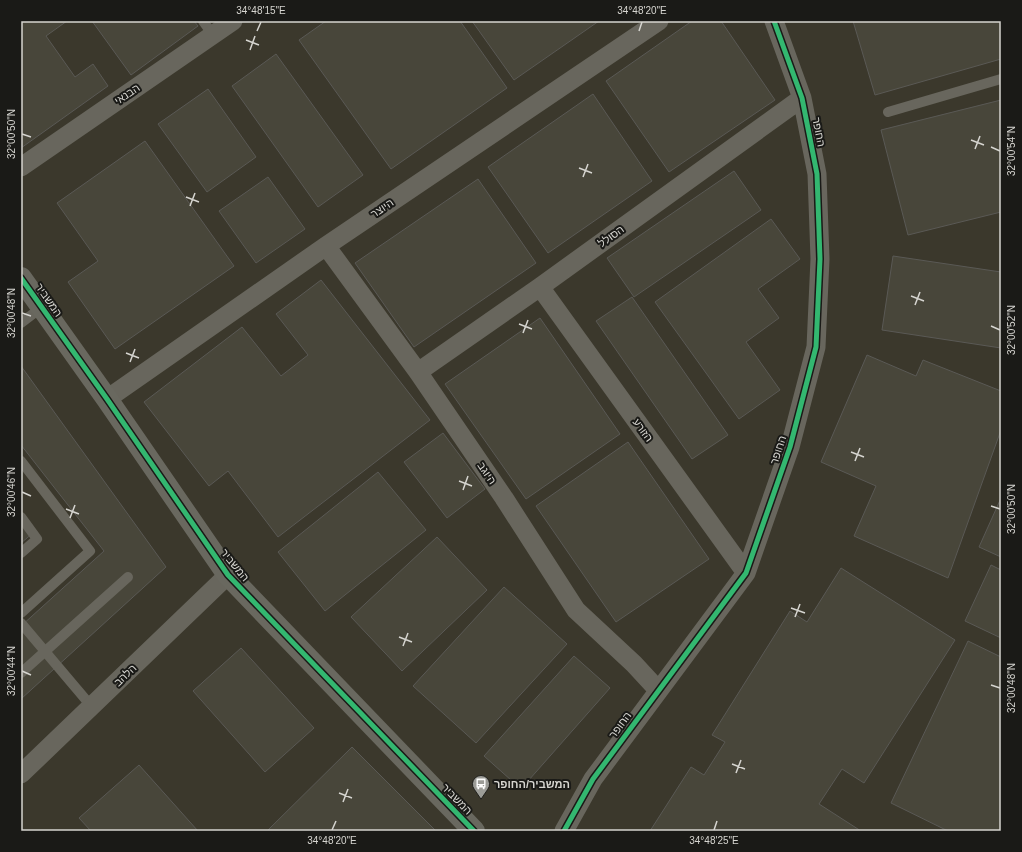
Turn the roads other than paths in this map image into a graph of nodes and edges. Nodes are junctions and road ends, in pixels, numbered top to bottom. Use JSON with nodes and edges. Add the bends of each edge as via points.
{"nodes":[{"id":1,"x":233,"y":21,"type":"edge"},
{"id":2,"x":659,"y":21,"type":"edge"},
{"id":3,"x":774,"y":21,"type":"edge"},
{"id":4,"x":208,"y":28,"type":"edge"},
{"id":5,"x":1001,"y":79,"type":"edge"},
{"id":6,"x":802,"y":98,"type":"junction"},
{"id":7,"x":888,"y":112,"type":"dead end"},
{"id":8,"x":21,"y":167,"type":"edge"},
{"id":9,"x":326,"y":246,"type":"junction"},
{"id":10,"x":21,"y":278,"type":"edge"},
{"id":11,"x":540,"y":287,"type":"junction"},
{"id":12,"x":36,"y":311,"type":"junction"},
{"id":13,"x":21,"y":323,"type":"edge"},
{"id":14,"x":418,"y":372,"type":"junction"},
{"id":15,"x":107,"y":399,"type":"junction"},
{"id":16,"x":21,"y":461,"type":"edge"},
{"id":17,"x":21,"y":517,"type":"edge"},
{"id":18,"x":21,"y":553,"type":"edge"},
{"id":19,"x":746,"y":573,"type":"junction"},
{"id":20,"x":228,"y":574,"type":"junction"},
{"id":21,"x":128,"y":577,"type":"dead end"},
{"id":22,"x":21,"y":613,"type":"edge"},
{"id":23,"x":21,"y":623,"type":"edge"},
{"id":24,"x":21,"y":673,"type":"edge"},
{"id":25,"x":658,"y":690,"type":"junction"},
{"id":26,"x":92,"y":707,"type":"junction"},
{"id":27,"x":21,"y":774,"type":"edge"},
{"id":28,"x":474,"y":831,"type":"edge"},
{"id":29,"x":564,"y":831,"type":"edge"}],
"edges":[{"from":1,"to":4,"type":"street","name":"הבנאי"},
{"from":2,"to":9,"type":"street","name":"היוצר"},
{"from":3,"to":6,"type":"street","name":"החופר"},
{"from":4,"to":8,"type":"street","name":"הבנאי"},
{"from":5,"to":7,"type":"lane"},
{"from":6,"to":11,"type":"street","name":"הסולל"},
{"from":6,"to":19,"type":"street","name":"החופר","via":[[817,174],[820,258],[816,347],[790,447]]},
{"from":9,"to":14,"type":"street","name":"היוגב"},
{"from":9,"to":15,"type":"street","name":"היוצר"},
{"from":10,"to":12,"type":"street","name":"המשביר"},
{"from":11,"to":14,"type":"street","name":"הסולל"},
{"from":11,"to":19,"type":"street","name":"הזורע"},
{"from":12,"to":13,"type":"lane"},
{"from":12,"to":15,"type":"street","name":"המשביר"},
{"from":14,"to":25,"type":"street","name":"היוגב","via":[[576,610]]},
{"from":15,"to":20,"type":"street","name":"המשביר"},
{"from":16,"to":22,"type":"lane","via":[[90,551]]},
{"from":17,"to":18,"type":"lane","via":[[37,538]]},
{"from":19,"to":25,"type":"street","name":"החופר"},
{"from":20,"to":26,"type":"street","name":"הלהב"},
{"from":20,"to":28,"type":"street","name":"המשביר"},
{"from":21,"to":24,"type":"lane","bridge":true},
{"from":23,"to":26,"type":"lane"},
{"from":25,"to":29,"type":"street","name":"החופר","via":[[593,779]]},
{"from":26,"to":27,"type":"street","name":"הלהב"}]}
